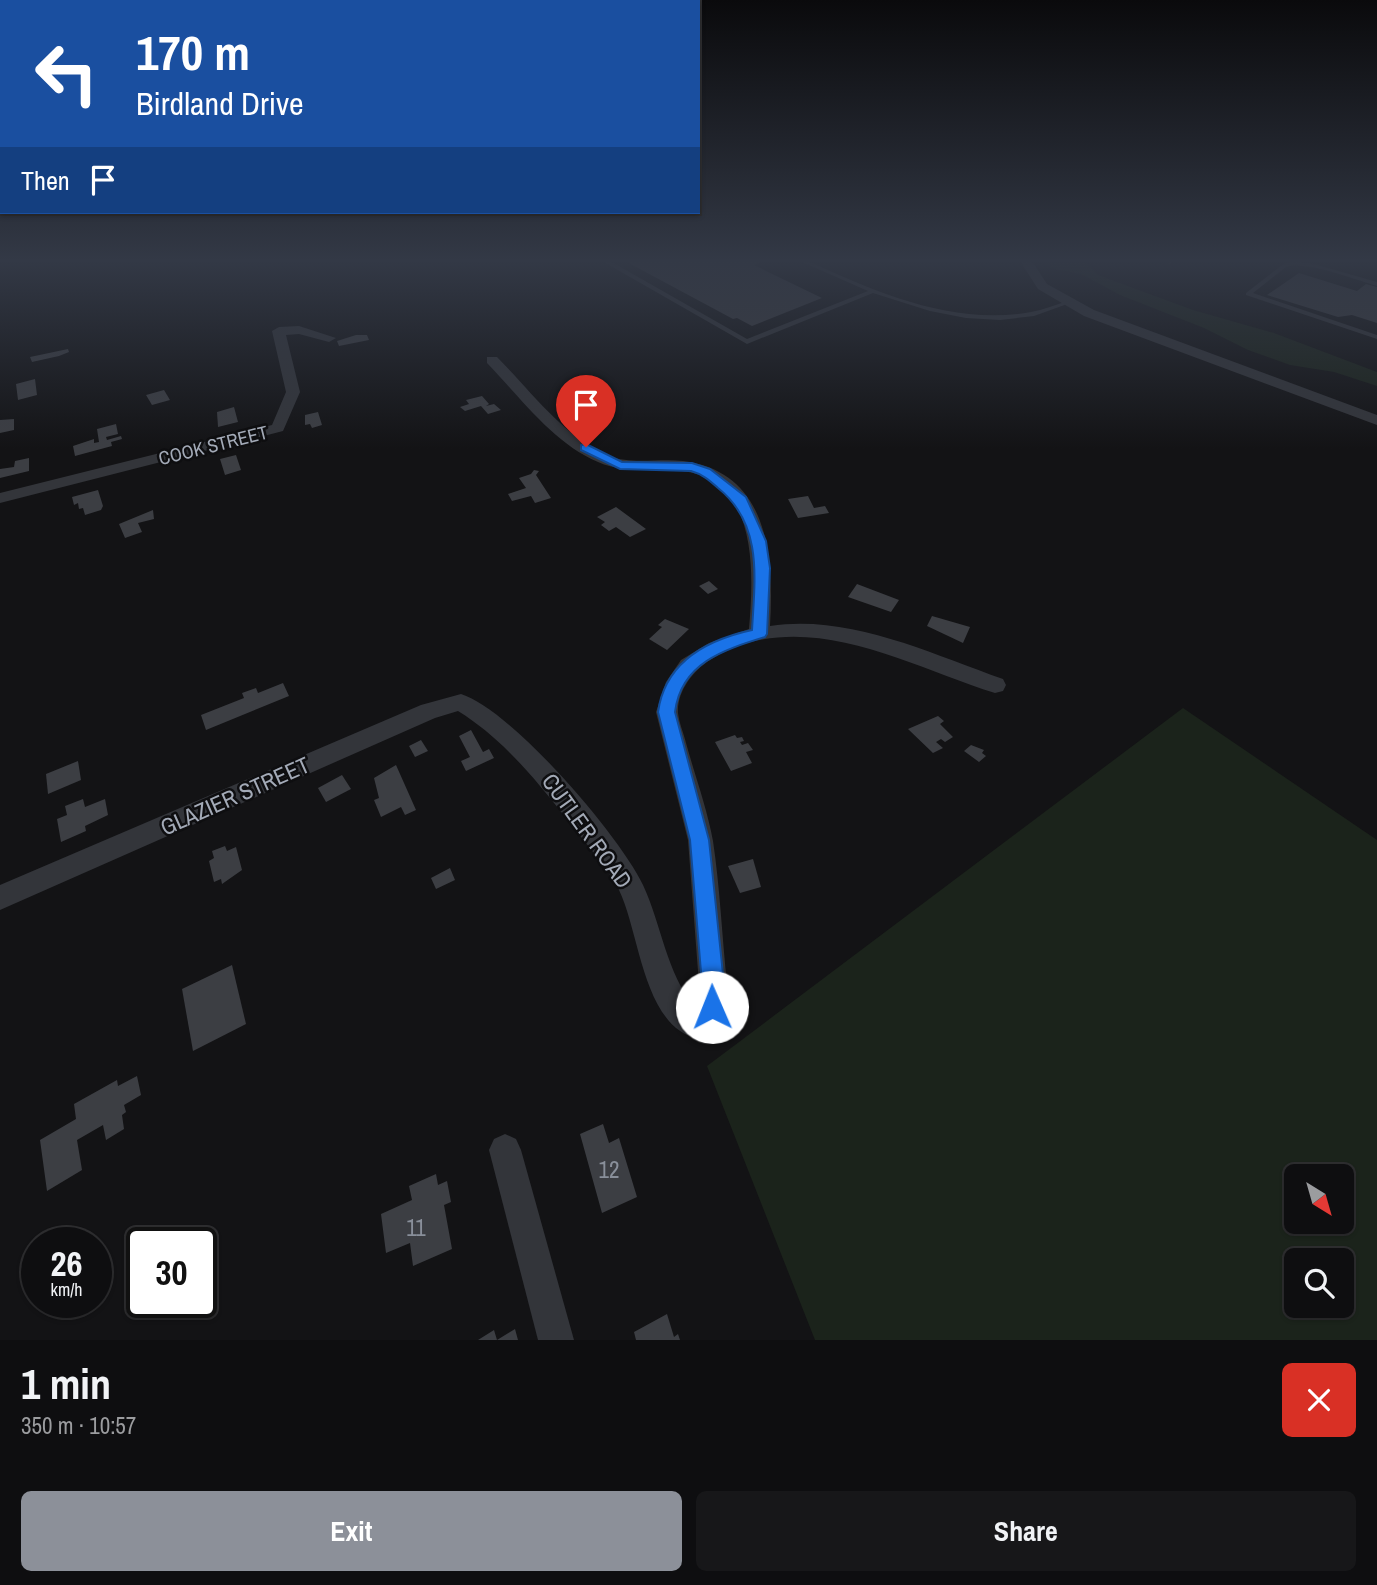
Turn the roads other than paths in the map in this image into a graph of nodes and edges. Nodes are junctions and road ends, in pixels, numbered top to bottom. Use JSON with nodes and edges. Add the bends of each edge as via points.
{"nodes":[{"id":1,"x":715,"y":324,"type":"edge"},
{"id":2,"x":793,"y":324,"type":"edge"},
{"id":3,"x":1121,"y":324,"type":"edge"},
{"id":4,"x":1337,"y":324,"type":"edge"},
{"id":5,"x":1377,"y":337,"type":"edge"},
{"id":6,"x":329,"y":338,"type":"dead end"},
{"id":7,"x":492,"y":360,"type":"dead end"},
{"id":8,"x":1377,"y":420,"type":"edge"},
{"id":9,"x":0,"y":498,"type":"edge"},
{"id":10,"x":760,"y":634,"type":"junction"},
{"id":11,"x":995,"y":685,"type":"dead end"},
{"id":12,"x":471,"y":707,"type":"joint"},
{"id":13,"x":0,"y":898,"type":"edge"},
{"id":14,"x":505,"y":1150,"type":"dead end"},
{"id":15,"x":556,"y":1340,"type":"edge"}],
"edges":[{"from":1,"to":2,"type":"lane","via":[[747,342]]},
{"from":3,"to":8,"type":"street"},
{"from":4,"to":5,"type":"lane"},
{"from":6,"to":9,"type":"street","name":"COOK STREET","via":[[299,330],[279,331],[293,391],[278,428]]},
{"from":7,"to":10,"type":"street","via":[[562,430],[610,462],[692,467],[716,477],[734,492],[751,517],[759,541]]},
{"from":10,"to":11,"type":"street","name":"CUTLER ROAD","via":[[791,628],[826,630]]},
{"from":10,"to":12,"type":"street","name":"CUTLER ROAD","via":[[733,640],[694,659],[680,673],[668,698],[669,729],[700,840],[704,879],[713,984],[712,1007],[699,1024],[688,1022],[664,988],[625,876],[526,751]]},
{"from":12,"to":13,"type":"street","name":"GLAZIER STREET","via":[[461,702],[429,711]]},
{"from":14,"to":15,"type":"street"}]}
